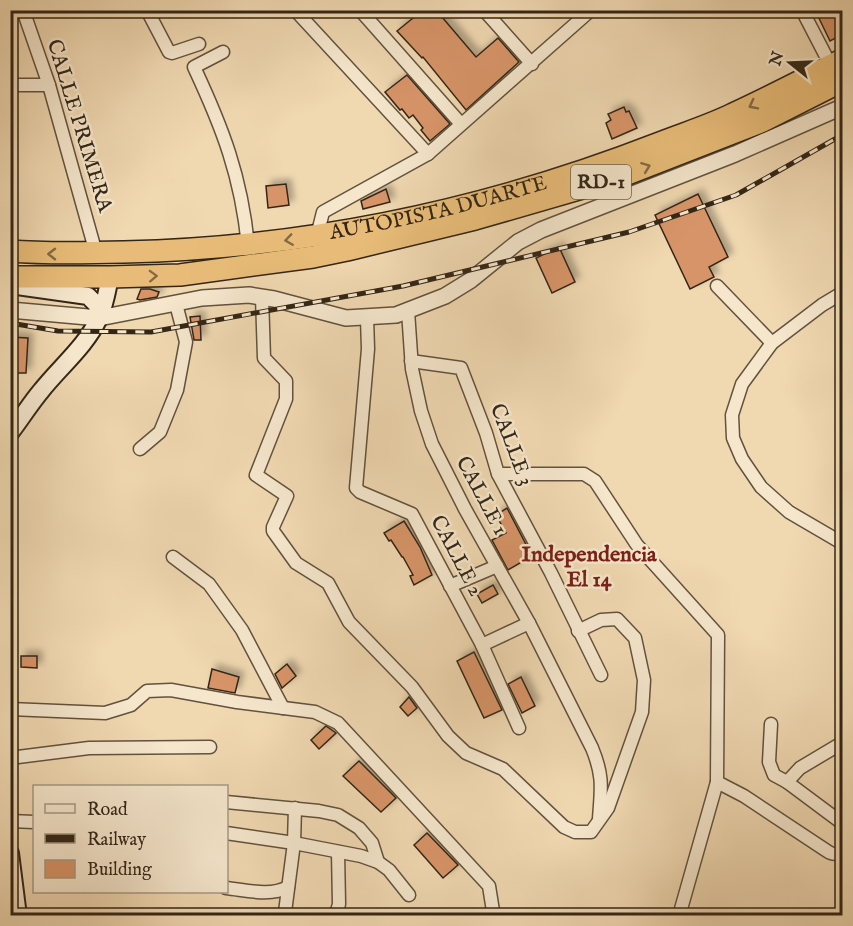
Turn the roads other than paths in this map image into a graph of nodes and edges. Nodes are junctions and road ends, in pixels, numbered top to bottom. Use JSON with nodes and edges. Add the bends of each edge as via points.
{"nodes":[{"id":1,"x":23,"y":10,"type":"edge"},
{"id":2,"x":147,"y":10,"type":"edge"},
{"id":3,"x":295,"y":10,"type":"edge"},
{"id":4,"x":360,"y":10,"type":"edge"},
{"id":5,"x":484,"y":10,"type":"edge"},
{"id":6,"x":591,"y":10,"type":"edge"},
{"id":7,"x":802,"y":10,"type":"edge"},
{"id":8,"x":200,"y":44,"type":"dead end"},
{"id":9,"x":184,"y":49,"type":"junction"},
{"id":10,"x":223,"y":52,"type":"dead end"},
{"id":11,"x":532,"y":64,"type":"junction"},
{"id":12,"x":194,"y":67,"type":"junction"},
{"id":13,"x":839,"y":69,"type":"edge"},
{"id":14,"x":10,"y":85,"type":"edge"},
{"id":15,"x":49,"y":85,"type":"junction"},
{"id":16,"x":843,"y":107,"type":"edge"},
{"id":17,"x":461,"y":124,"type":"junction"},
{"id":18,"x":428,"y":154,"type":"junction"},
{"id":19,"x":317,"y":236,"type":"junction"},
{"id":20,"x":248,"y":245,"type":"junction"},
{"id":21,"x":10,"y":251,"type":"edge"},
{"id":22,"x":96,"y":253,"type":"junction"},
{"id":23,"x":10,"y":277,"type":"edge"},
{"id":24,"x":110,"y":277,"type":"junction"},
{"id":25,"x":10,"y":285,"type":"edge"},
{"id":26,"x":717,"y":286,"type":"dead end"},
{"id":27,"x":843,"y":293,"type":"edge"},
{"id":28,"x":262,"y":297,"type":"junction"},
{"id":29,"x":176,"y":304,"type":"junction"},
{"id":30,"x":10,"y":310,"type":"edge"},
{"id":31,"x":408,"y":311,"type":"junction"},
{"id":32,"x":99,"y":318,"type":"junction"},
{"id":33,"x":367,"y":318,"type":"junction"},
{"id":34,"x":772,"y":343,"type":"junction"},
{"id":35,"x":411,"y":361,"type":"junction"},
{"id":36,"x":10,"y":433,"type":"edge"},
{"id":37,"x":140,"y":449,"type":"dead end"},
{"id":38,"x":498,"y":474,"type":"junction"},
{"id":39,"x":843,"y":543,"type":"edge"},
{"id":40,"x":173,"y":557,"type":"dead end"},
{"id":41,"x":497,"y":566,"type":"junction"},
{"id":42,"x":450,"y":586,"type":"junction"},
{"id":43,"x":529,"y":623,"type":"junction"},
{"id":44,"x":578,"y":631,"type":"junction"},
{"id":45,"x":482,"y":645,"type":"junction"},
{"id":46,"x":602,"y":675,"type":"dead end"},
{"id":47,"x":283,"y":708,"type":"junction"},
{"id":48,"x":10,"y":709,"type":"edge"},
{"id":49,"x":771,"y":724,"type":"dead end"},
{"id":50,"x":519,"y":728,"type":"dead end"},
{"id":51,"x":843,"y":743,"type":"edge"},
{"id":52,"x":210,"y":747,"type":"dead end"},
{"id":53,"x":10,"y":758,"type":"edge"},
{"id":54,"x":717,"y":782,"type":"junction"},
{"id":55,"x":787,"y":782,"type":"junction"},
{"id":56,"x":228,"y":802,"type":"edge"},
{"id":57,"x":295,"y":808,"type":"junction"},
{"id":58,"x":599,"y":820,"type":"junction"},
{"id":59,"x":10,"y":821,"type":"edge"},
{"id":60,"x":33,"y":822,"type":"edge"},
{"id":61,"x":843,"y":823,"type":"edge"},
{"id":62,"x":228,"y":833,"type":"edge"},
{"id":63,"x":294,"y":843,"type":"junction"},
{"id":64,"x":843,"y":850,"type":"edge"},
{"id":65,"x":338,"y":852,"type":"junction"},
{"id":66,"x":10,"y":853,"type":"edge"},
{"id":67,"x":378,"y":862,"type":"junction"},
{"id":68,"x":288,"y":887,"type":"junction"},
{"id":69,"x":228,"y":888,"type":"edge"},
{"id":70,"x":409,"y":895,"type":"dead end"},
{"id":71,"x":496,"y":914,"type":"edge"},
{"id":72,"x":18,"y":915,"type":"edge"},
{"id":73,"x":286,"y":915,"type":"edge"},
{"id":74,"x":332,"y":915,"type":"edge"},
{"id":75,"x":679,"y":915,"type":"edge"}],
"edges":[{"from":1,"to":15,"type":"street","name":"CALLE PRIMERA"},
{"from":2,"to":9,"type":"street","via":[[167,51]]},
{"from":3,"to":18,"type":"street"},
{"from":4,"to":17,"type":"street"},
{"from":5,"to":11,"type":"street"},
{"from":6,"to":11,"type":"street"},
{"from":7,"to":13,"type":"street"},
{"from":8,"to":9,"type":"street"},
{"from":9,"to":12,"type":"street"},
{"from":10,"to":12,"type":"street"},
{"from":11,"to":17,"type":"street"},
{"from":12,"to":20,"type":"street","via":[[224,132],[244,205]]},
{"from":13,"to":19,"type":"highway","name":"AUTOPISTA DUARTE","number":"RD-1","one_way":true,"via":[[597,168],[457,209]]},
{"from":24,"to":13,"type":"highway","name":"AUTOPISTA DUARTE","number":"RD-1","one_way":true,"via":[[180,274],[313,257],[475,219],[617,178],[763,121]]},
{"from":14,"to":15,"type":"street"},
{"from":15,"to":22,"type":"street","name":"CALLE PRIMERA"},
{"from":16,"to":31,"type":"street","via":[[541,230],[518,242],[445,297]]},
{"from":17,"to":18,"type":"street"},
{"from":18,"to":19,"type":"street","via":[[323,212]]},
{"from":19,"to":20,"type":"highway","name":"AUTOPISTA DUARTE","number":"RD-1","one_way":true},
{"from":20,"to":22,"type":"highway","name":"AUTOPISTA DUARTE","number":"RD-1"},
{"from":22,"to":21,"type":"highway","name":"AUTOPISTA DUARTE","number":"RD-1","one_way":true},
{"from":23,"to":24,"type":"highway","name":"AUTOPISTA DUARTE","number":"RD-1"},
{"from":24,"to":32,"type":"main road"},
{"from":25,"to":32,"type":"main road","via":[[88,296],[97,305]]},
{"from":26,"to":34,"type":"street"},
{"from":27,"to":34,"type":"street"},
{"from":28,"to":29,"type":"street","via":[[202,298]]},
{"from":28,"to":33,"type":"street","via":[[346,318]]},
{"from":28,"to":58,"type":"street","via":[[264,358],[286,381],[286,399],[256,475],[287,496],[273,527],[276,536],[296,563],[328,583],[349,621],[412,687],[448,736],[466,753],[503,769],[564,827],[591,832]]},
{"from":29,"to":32,"type":"street"},
{"from":29,"to":37,"type":"street","via":[[186,342],[177,390],[160,432]]},
{"from":30,"to":32,"type":"street"},
{"from":31,"to":33,"type":"street"},
{"from":31,"to":35,"type":"street","name":"CALLE 1"},
{"from":32,"to":36,"type":"main road"},
{"from":33,"to":42,"type":"street","name":"CALLE 2","via":[[356,488],[412,514]]},
{"from":34,"to":39,"type":"street","via":[[742,384],[732,415],[732,438],[760,487],[789,512]]},
{"from":35,"to":38,"type":"street","name":"CALLE 3","via":[[461,368]]},
{"from":35,"to":41,"type":"street","name":"CALLE 1","via":[[432,444]]},
{"from":38,"to":44,"type":"street","name":"CALLE 3"},
{"from":38,"to":54,"type":"street","via":[[584,474],[595,481],[637,545],[718,635]]},
{"from":40,"to":47,"type":"street","via":[[208,584],[242,630]]},
{"from":41,"to":42,"type":"street"},
{"from":41,"to":43,"type":"street","name":"CALLE 1"},
{"from":42,"to":45,"type":"street","name":"CALLE 2"},
{"from":43,"to":45,"type":"street"},
{"from":43,"to":58,"type":"street","name":"CALLE 1","via":[[599,765]]},
{"from":44,"to":46,"type":"street","name":"CALLE 3"},
{"from":44,"to":58,"type":"street","via":[[601,620],[617,619],[635,638],[644,680],[642,712],[608,808]]},
{"from":45,"to":50,"type":"street","name":"CALLE 2"},
{"from":47,"to":48,"type":"street","via":[[171,690],[147,691],[131,705],[105,712]]},
{"from":47,"to":71,"type":"street","via":[[315,712],[338,723],[489,886]]},
{"from":49,"to":55,"type":"street","via":[[769,762],[774,775]]},
{"from":51,"to":55,"type":"street","via":[[800,768]]},
{"from":52,"to":53,"type":"street","via":[[89,748]]},
{"from":54,"to":64,"type":"street","via":[[833,854]]},
{"from":54,"to":75,"type":"street"},
{"from":55,"to":61,"type":"street"},
{"from":56,"to":57,"type":"street"},
{"from":57,"to":63,"type":"street"},
{"from":57,"to":67,"type":"street","via":[[338,815],[359,828],[372,843]]},
{"from":59,"to":60,"type":"street"},
{"from":62,"to":63,"type":"street"},
{"from":63,"to":65,"type":"street"},
{"from":63,"to":68,"type":"street"},
{"from":65,"to":67,"type":"street"},
{"from":65,"to":74,"type":"street","via":[[339,904]]},
{"from":66,"to":72,"type":"main road"},
{"from":67,"to":70,"type":"street"},
{"from":68,"to":69,"type":"street","via":[[261,892]]},
{"from":68,"to":73,"type":"street"}]}
